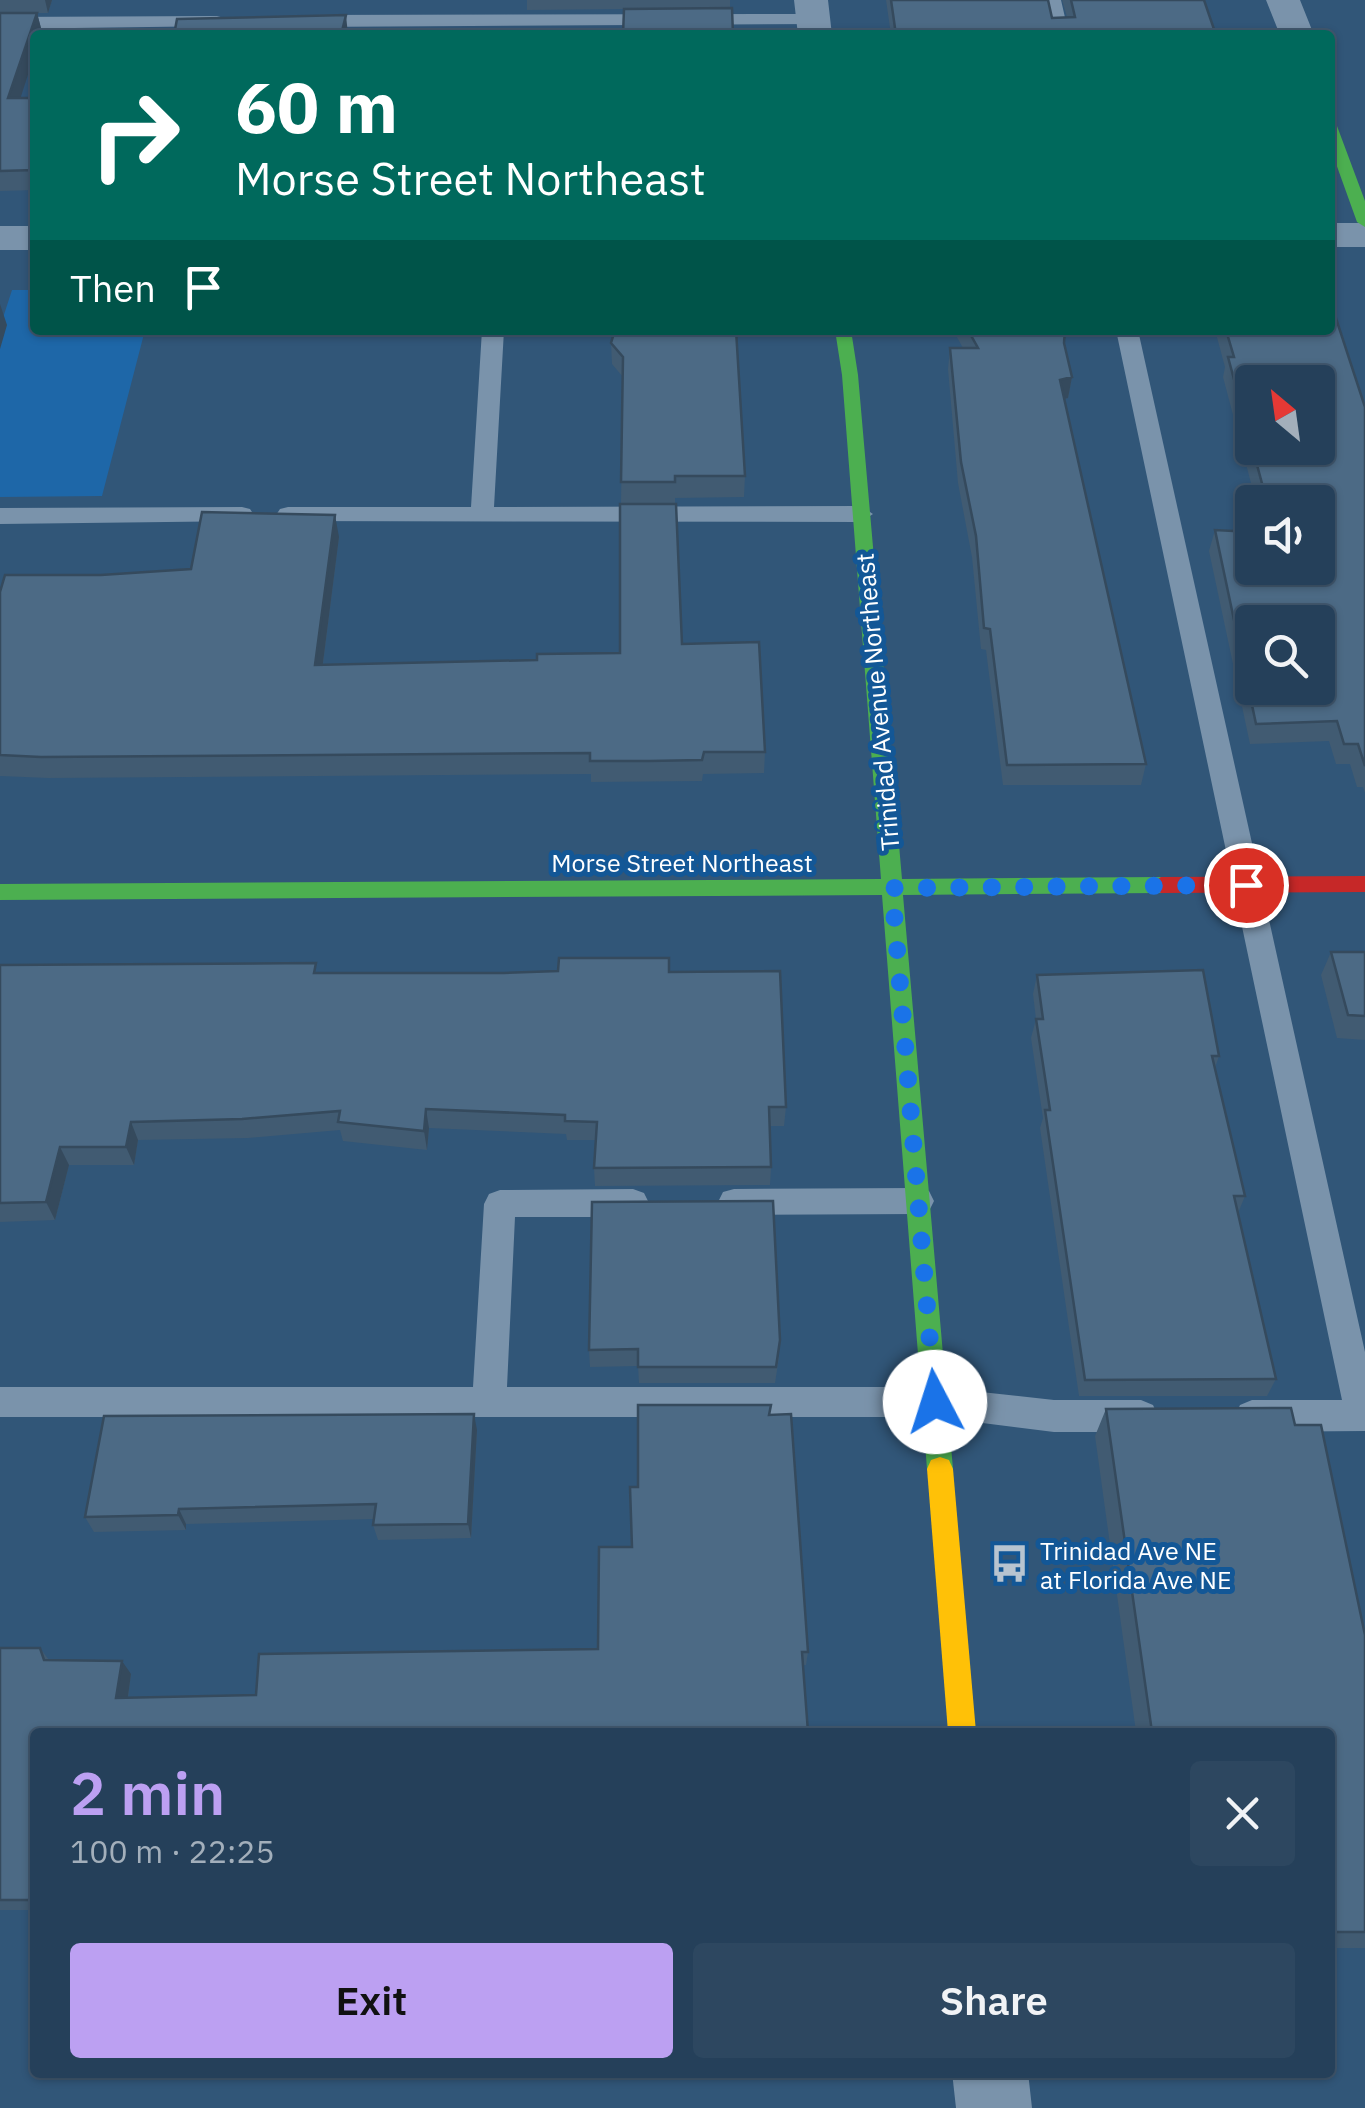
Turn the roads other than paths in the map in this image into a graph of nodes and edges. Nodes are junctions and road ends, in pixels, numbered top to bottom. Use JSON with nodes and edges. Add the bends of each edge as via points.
{"nodes":[{"id":1,"x":1052,"y":0,"type":"edge"},
{"id":2,"x":1284,"y":0,"type":"edge"},
{"id":3,"x":560,"y":18,"type":"edge"},
{"id":4,"x":813,"y":18,"type":"edge"},
{"id":5,"x":230,"y":22,"type":"edge"},
{"id":6,"x":288,"y":22,"type":"edge"},
{"id":7,"x":0,"y":23,"type":"edge"},
{"id":8,"x":1059,"y":30,"type":"edge"},
{"id":9,"x":1295,"y":30,"type":"edge"},
{"id":10,"x":1335,"y":140,"type":"edge"},
{"id":11,"x":1365,"y":222,"type":"edge"},
{"id":12,"x":1335,"y":235,"type":"edge"},
{"id":13,"x":1365,"y":235,"type":"edge"},
{"id":14,"x":0,"y":238,"type":"edge"},
{"id":15,"x":30,"y":238,"type":"edge"},
{"id":16,"x":492,"y":335,"type":"edge"},
{"id":17,"x":844,"y":335,"type":"edge"},
{"id":18,"x":1129,"y":335,"type":"edge"},
{"id":19,"x":862,"y":514,"type":"junction"},
{"id":20,"x":482,"y":515,"type":"junction"},
{"id":21,"x":0,"y":516,"type":"edge"},
{"id":22,"x":1365,"y":884,"type":"edge"},
{"id":23,"x":1246,"y":885,"type":"junction"},
{"id":24,"x":892,"y":888,"type":"junction"},
{"id":25,"x":0,"y":892,"type":"edge"},
{"id":26,"x":918,"y":1201,"type":"junction"},
{"id":27,"x":695,"y":1202,"type":"edge"},
{"id":28,"x":656,"y":1203,"type":"edge"},
{"id":29,"x":0,"y":1402,"type":"edge"},
{"id":30,"x":489,"y":1402,"type":"junction"},
{"id":31,"x":935,"y":1402,"type":"junction"},
{"id":32,"x":1170,"y":1416,"type":"edge"},
{"id":33,"x":1227,"y":1416,"type":"edge"},
{"id":34,"x":1364,"y":1416,"type":"edge"},
{"id":35,"x":962,"y":1728,"type":"edge"},
{"id":36,"x":991,"y":2078,"type":"edge"},
{"id":37,"x":994,"y":2108,"type":"edge"}],
"edges":[{"from":1,"to":8,"type":"lane"},
{"from":2,"to":9,"type":"street"},
{"from":3,"to":4,"type":"lane"},
{"from":3,"to":6,"type":"lane"},
{"from":5,"to":7,"type":"lane"},
{"from":10,"to":11,"type":"street"},
{"from":12,"to":13,"type":"street"},
{"from":14,"to":15,"type":"street"},
{"from":16,"to":20,"type":"lane"},
{"from":17,"to":19,"type":"street","name":"Trinidad Avenue Northeast"},
{"from":18,"to":23,"type":"lane"},
{"from":19,"to":20,"type":"lane"},
{"from":19,"to":24,"type":"street","name":"Trinidad Avenue Northeast"},
{"from":20,"to":21,"type":"lane"},
{"from":22,"to":23,"type":"street","name":"Morse Street Northeast"},
{"from":23,"to":24,"type":"street","name":"Morse Street Northeast"},
{"from":23,"to":34,"type":"lane"},
{"from":24,"to":25,"type":"street","name":"Morse Street Northeast"},
{"from":24,"to":26,"type":"street","name":"Trinidad Avenue Northeast"},
{"from":26,"to":27,"type":"lane"},
{"from":26,"to":31,"type":"street","name":"Trinidad Avenue Northeast"},
{"from":28,"to":30,"type":"lane","via":[[500,1204]]},
{"from":29,"to":30,"type":"lane"},
{"from":30,"to":31,"type":"lane"},
{"from":31,"to":32,"type":"lane","via":[[1054,1416]]},
{"from":31,"to":35,"type":"street","name":"Trinidad Avenue Northeast"},
{"from":33,"to":34,"type":"lane"},
{"from":36,"to":37,"type":"street"}]}
